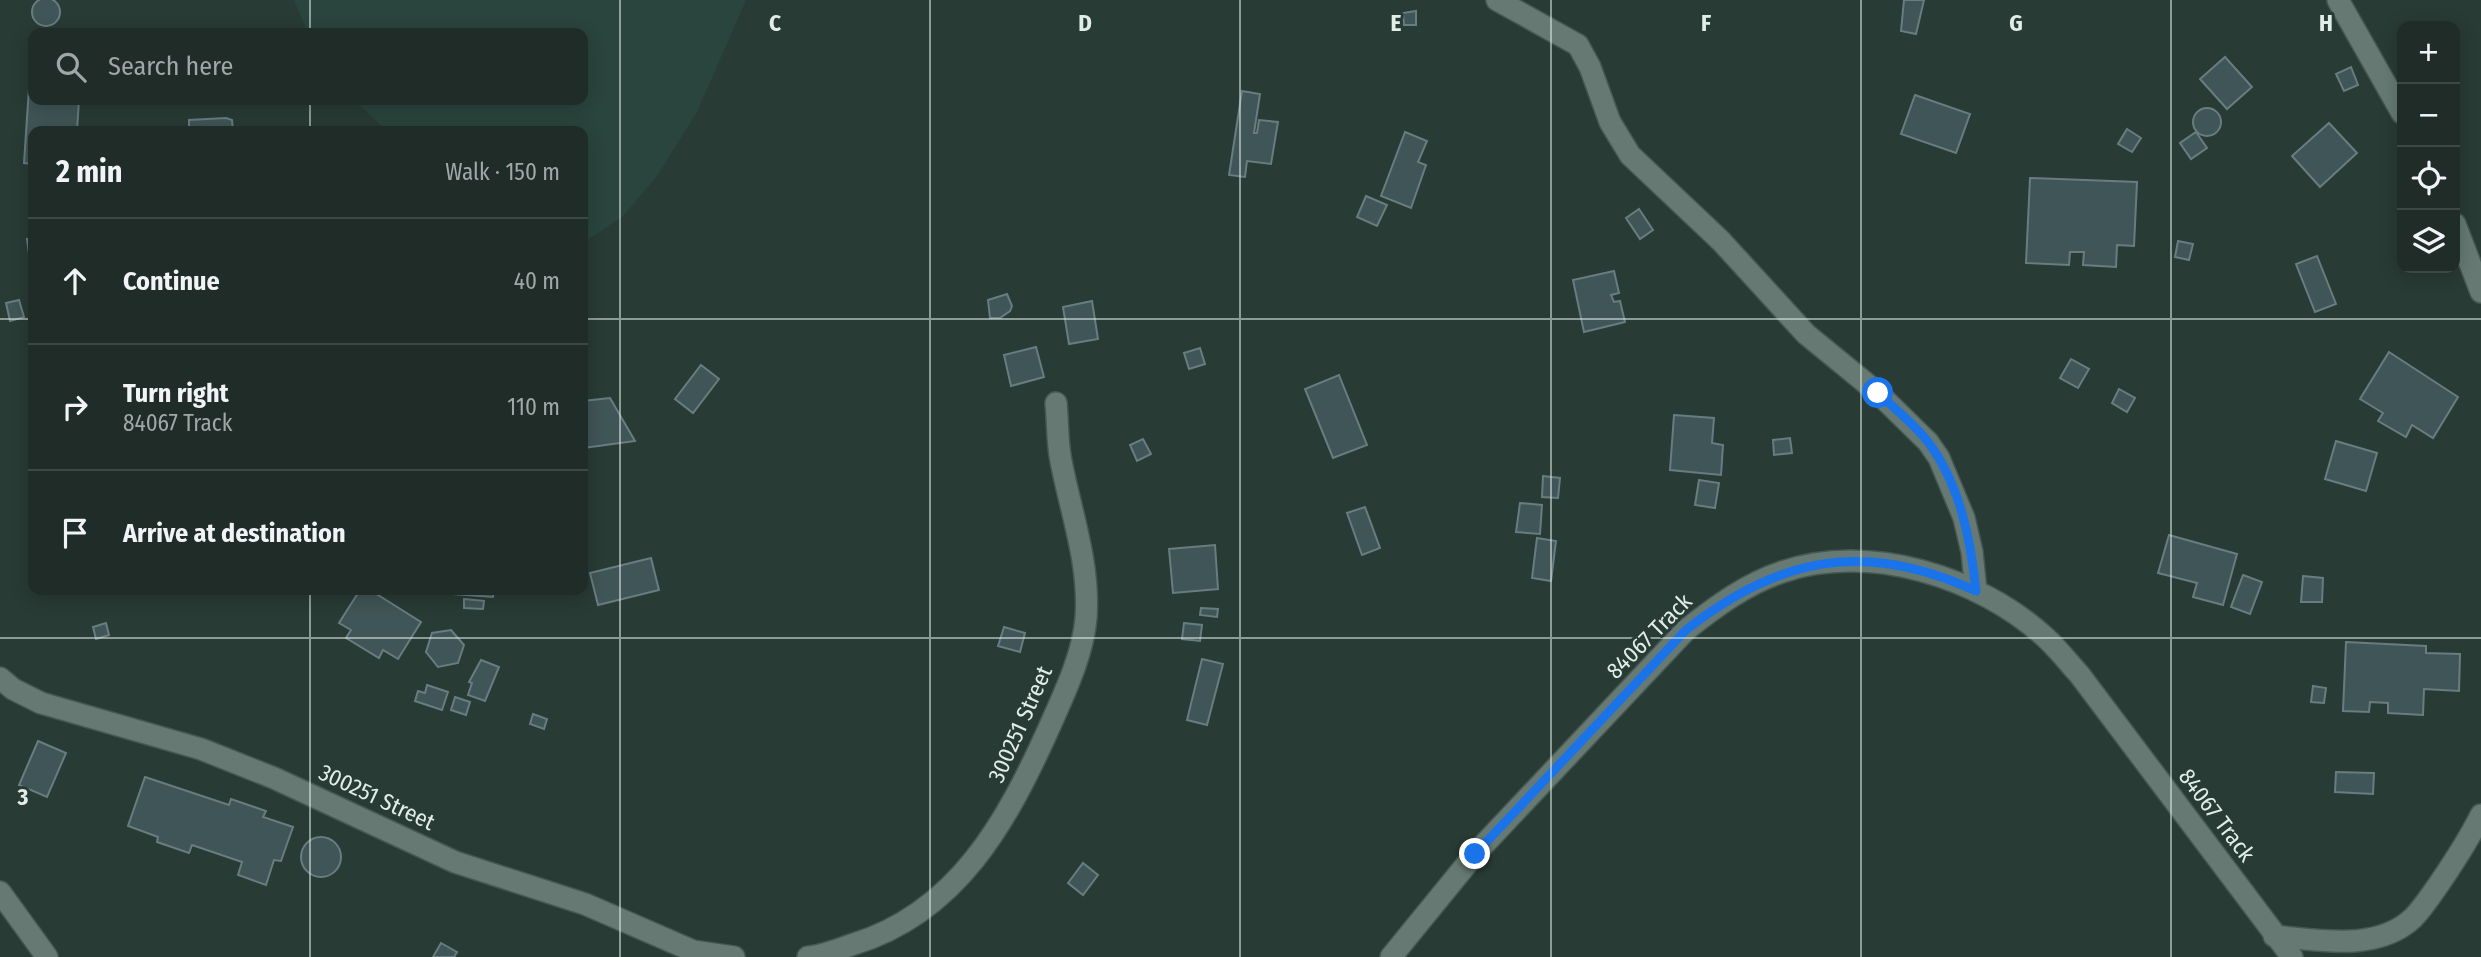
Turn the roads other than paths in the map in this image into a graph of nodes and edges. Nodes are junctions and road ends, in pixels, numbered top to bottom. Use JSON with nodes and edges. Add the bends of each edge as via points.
{"nodes":[{"id":1,"x":1497,"y":0,"type":"edge"},
{"id":2,"x":2338,"y":0,"type":"edge"},
{"id":3,"x":2397,"y":104,"type":"edge"},
{"id":4,"x":2460,"y":237,"type":"edge"},
{"id":5,"x":2481,"y":292,"type":"edge"},
{"id":6,"x":1056,"y":403,"type":"dead end"},
{"id":7,"x":1976,"y":591,"type":"junction"},
{"id":8,"x":0,"y":678,"type":"edge"},
{"id":9,"x":2481,"y":815,"type":"edge"},
{"id":10,"x":0,"y":892,"type":"edge"},
{"id":11,"x":2274,"y":936,"type":"junction"},
{"id":12,"x":47,"y":957,"type":"edge"},
{"id":13,"x":734,"y":957,"type":"edge"},
{"id":14,"x":808,"y":957,"type":"edge"},
{"id":15,"x":1391,"y":957,"type":"edge"},
{"id":16,"x":2292,"y":957,"type":"edge"}],
"edges":[{"from":1,"to":7,"type":"street","via":[[1578,45],[1610,122],[1630,155],[1721,241],[1806,334],[1878,393],[1928,442],[1964,518]]},
{"from":2,"to":3,"type":"street"},
{"from":4,"to":5,"type":"street"},
{"from":6,"to":14,"type":"street","name":"300251 Street","via":[[1060,458],[1083,558],[1086,619],[1055,713],[1015,801],[960,880],[899,925],[867,940]]},
{"from":7,"to":11,"type":"street","name":"84067 Track","via":[[2046,638],[2079,674]]},
{"from":7,"to":15,"type":"street","name":"84067 Track","via":[[1918,570],[1839,562],[1783,572],[1721,602],[1686,630],[1475,854]]},
{"from":8,"to":13,"type":"street","name":"300251 Street","via":[[41,703],[201,749],[262,773],[455,862],[585,904],[693,951]]},
{"from":9,"to":11,"type":"street","via":[[2416,916],[2396,930],[2337,942]]},
{"from":10,"to":12,"type":"street"},
{"from":11,"to":16,"type":"street","name":"84067 Track"}]}
